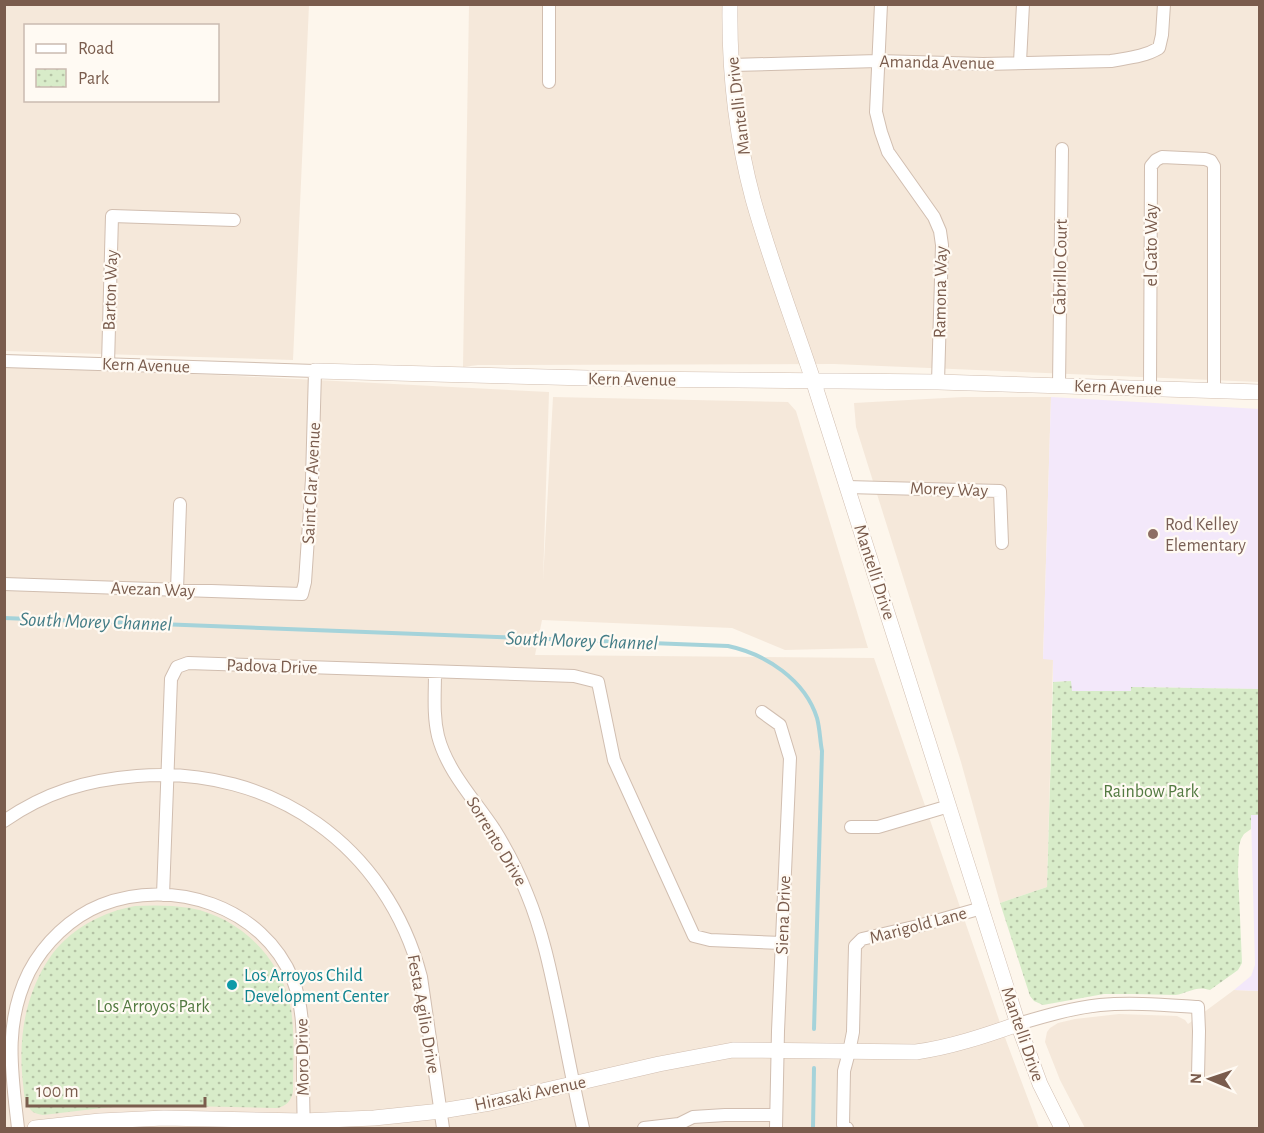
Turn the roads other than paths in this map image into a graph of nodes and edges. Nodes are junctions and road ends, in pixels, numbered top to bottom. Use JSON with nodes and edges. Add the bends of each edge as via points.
{"nodes":[{"id":1,"x":549,"y":4,"type":"edge"},
{"id":2,"x":730,"y":4,"type":"edge"},
{"id":3,"x":881,"y":4,"type":"edge"},
{"id":4,"x":1023,"y":4,"type":"edge"},
{"id":5,"x":1164,"y":4,"type":"edge"},
{"id":6,"x":878,"y":61,"type":"junction"},
{"id":7,"x":1020,"y":62,"type":"junction"},
{"id":8,"x":732,"y":65,"type":"junction"},
{"id":9,"x":549,"y":82,"type":"dead end"},
{"id":10,"x":1062,"y":149,"type":"dead end"},
{"id":11,"x":234,"y":220,"type":"dead end"},
{"id":12,"x":4,"y":360,"type":"edge"},
{"id":13,"x":108,"y":364,"type":"junction"},
{"id":14,"x":315,"y":371,"type":"junction"},
{"id":15,"x":813,"y":380,"type":"junction"},
{"id":16,"x":938,"y":382,"type":"junction"},
{"id":17,"x":1059,"y":385,"type":"junction"},
{"id":18,"x":1150,"y":388,"type":"junction"},
{"id":19,"x":1214,"y":391,"type":"junction"},
{"id":20,"x":1260,"y":392,"type":"edge"},
{"id":21,"x":847,"y":487,"type":"junction"},
{"id":22,"x":180,"y":504,"type":"dead end"},
{"id":23,"x":1002,"y":543,"type":"dead end"},
{"id":24,"x":4,"y":584,"type":"edge"},
{"id":25,"x":177,"y":590,"type":"junction"},
{"id":26,"x":302,"y":594,"type":"joint"},
{"id":27,"x":435,"y":672,"type":"junction"},
{"id":28,"x":762,"y":712,"type":"dead end"},
{"id":29,"x":167,"y":775,"type":"junction"},
{"id":30,"x":949,"y":806,"type":"junction"},
{"id":31,"x":4,"y":821,"type":"edge"},
{"id":32,"x":851,"y":827,"type":"dead end"},
{"id":33,"x":163,"y":895,"type":"junction"},
{"id":34,"x":982,"y":908,"type":"junction"},
{"id":35,"x":782,"y":943,"type":"junction"},
{"id":36,"x":1018,"y":1024,"type":"junction"},
{"id":37,"x":778,"y":1050,"type":"junction"},
{"id":38,"x":849,"y":1052,"type":"junction"},
{"id":39,"x":1198,"y":1076,"type":"dead end"},
{"id":40,"x":574,"y":1084,"type":"junction"},
{"id":41,"x":441,"y":1111,"type":"junction"},
{"id":42,"x":776,"y":1115,"type":"junction"},
{"id":43,"x":164,"y":1123,"type":"edge"},
{"id":44,"x":304,"y":1125,"type":"edge"},
{"id":45,"x":679,"y":1126,"type":"edge"},
{"id":46,"x":18,"y":1128,"type":"edge"},
{"id":47,"x":35,"y":1128,"type":"edge"},
{"id":48,"x":443,"y":1128,"type":"edge"},
{"id":49,"x":583,"y":1128,"type":"edge"},
{"id":50,"x":644,"y":1128,"type":"edge"},
{"id":51,"x":776,"y":1128,"type":"edge"},
{"id":52,"x":847,"y":1128,"type":"edge"},
{"id":53,"x":1062,"y":1128,"type":"edge"}],
"edges":[{"from":1,"to":9,"type":"street"},
{"from":2,"to":8,"type":"street","name":"Mantelli Drive"},
{"from":3,"to":6,"type":"street","name":"Ramona Way"},
{"from":4,"to":7,"type":"street"},
{"from":5,"to":7,"type":"street","name":"Amanda Avenue","via":[[1159,48],[1150,53],[1111,61]]},
{"from":6,"to":7,"type":"street","name":"Amanda Avenue"},
{"from":6,"to":8,"type":"street","name":"Amanda Avenue"},
{"from":6,"to":16,"type":"street","name":"Ramona Way","via":[[876,112],[888,152],[940,231]]},
{"from":8,"to":15,"type":"street","name":"Mantelli Drive","via":[[752,197]]},
{"from":10,"to":17,"type":"street","name":"Cabrillo Court"},
{"from":11,"to":13,"type":"street","name":"Barton Way","via":[[112,216]]},
{"from":12,"to":13,"type":"street","name":"Kern Avenue"},
{"from":13,"to":14,"type":"street","name":"Kern Avenue"},
{"from":14,"to":15,"type":"street","name":"Kern Avenue"},
{"from":14,"to":26,"type":"street","name":"Saint Clar Avenue","via":[[312,479]]},
{"from":15,"to":16,"type":"street","name":"Kern Avenue"},
{"from":15,"to":21,"type":"street","name":"Mantelli Drive"},
{"from":16,"to":17,"type":"street","name":"Kern Avenue"},
{"from":17,"to":18,"type":"street","name":"Kern Avenue"},
{"from":18,"to":19,"type":"street","name":"Kern Avenue"},
{"from":18,"to":19,"type":"street","name":"el Gato Way","via":[[1151,166],[1162,157],[1205,159],[1214,166],[1215,178]]},
{"from":19,"to":20,"type":"street","name":"Kern Avenue"},
{"from":21,"to":23,"type":"street","name":"Morey Way","via":[[1000,491]]},
{"from":21,"to":30,"type":"street","name":"Mantelli Drive"},
{"from":22,"to":25,"type":"street"},
{"from":24,"to":25,"type":"street","name":"Avezan Way"},
{"from":25,"to":26,"type":"street","name":"Avezan Way"},
{"from":27,"to":29,"type":"street","name":"Padova Drive","via":[[188,663],[177,667],[171,679]]},
{"from":27,"to":35,"type":"street","name":"Padova Drive","via":[[574,676],[598,682],[614,760],[694,936]]},
{"from":27,"to":40,"type":"street","name":"Sorrento Drive","via":[[435,718],[444,754],[494,830],[527,894],[547,954]]},
{"from":28,"to":35,"type":"street","name":"Siena Drive","via":[[780,724],[790,758]]},
{"from":29,"to":31,"type":"street","name":"Festa Agilio Drive","via":[[118,777],[85,784],[46,796]]},
{"from":29,"to":33,"type":"street","name":"Padova Drive"},
{"from":29,"to":41,"type":"street","name":"Festa Agilio Drive","via":[[211,779],[276,800],[329,832],[371,874],[403,925],[421,977]]},
{"from":30,"to":32,"type":"street","via":[[878,826]]},
{"from":30,"to":34,"type":"street","name":"Mantelli Drive"},
{"from":33,"to":44,"type":"street","name":"Moro Drive","via":[[194,898],[238,916],[269,942],[283,961],[293,979],[302,1013]]},
{"from":33,"to":46,"type":"street","name":"Moro Drive","via":[[131,897],[100,905],[58,933],[41,953],[20,996],[13,1026],[11,1053]]},
{"from":34,"to":36,"type":"street","name":"Mantelli Drive"},
{"from":34,"to":38,"type":"street","name":"Marigold Lane","via":[[862,939],[855,946]]},
{"from":35,"to":37,"type":"street","name":"Siena Drive"},
{"from":36,"to":38,"type":"street","name":"Hirasaki Avenue","via":[[935,1050]]},
{"from":36,"to":39,"type":"street","via":[[1102,1005],[1198,1007]]},
{"from":36,"to":53,"type":"street","name":"Mantelli Drive","via":[[1040,1084]]},
{"from":37,"to":38,"type":"street","name":"Hirasaki Avenue"},
{"from":37,"to":40,"type":"street","name":"Hirasaki Avenue","via":[[733,1050]]},
{"from":37,"to":42,"type":"street","name":"Siena Drive"},
{"from":38,"to":52,"type":"street","name":"Marigold Lane","via":[[844,1071],[843,1125]]},
{"from":40,"to":41,"type":"street","name":"Hirasaki Avenue"},
{"from":40,"to":49,"type":"street","name":"Sorrento Drive"},
{"from":41,"to":44,"type":"street","name":"Hirasaki Avenue"},
{"from":41,"to":48,"type":"street","name":"Festa Agilio Drive"},
{"from":42,"to":45,"type":"street","via":[[693,1117]]},
{"from":42,"to":51,"type":"street","name":"Siena Drive"},
{"from":43,"to":44,"type":"street","name":"Hirasaki Avenue"},
{"from":43,"to":47,"type":"street","name":"Hirasaki Avenue","via":[[100,1121]]},
{"from":45,"to":50,"type":"street"}]}
